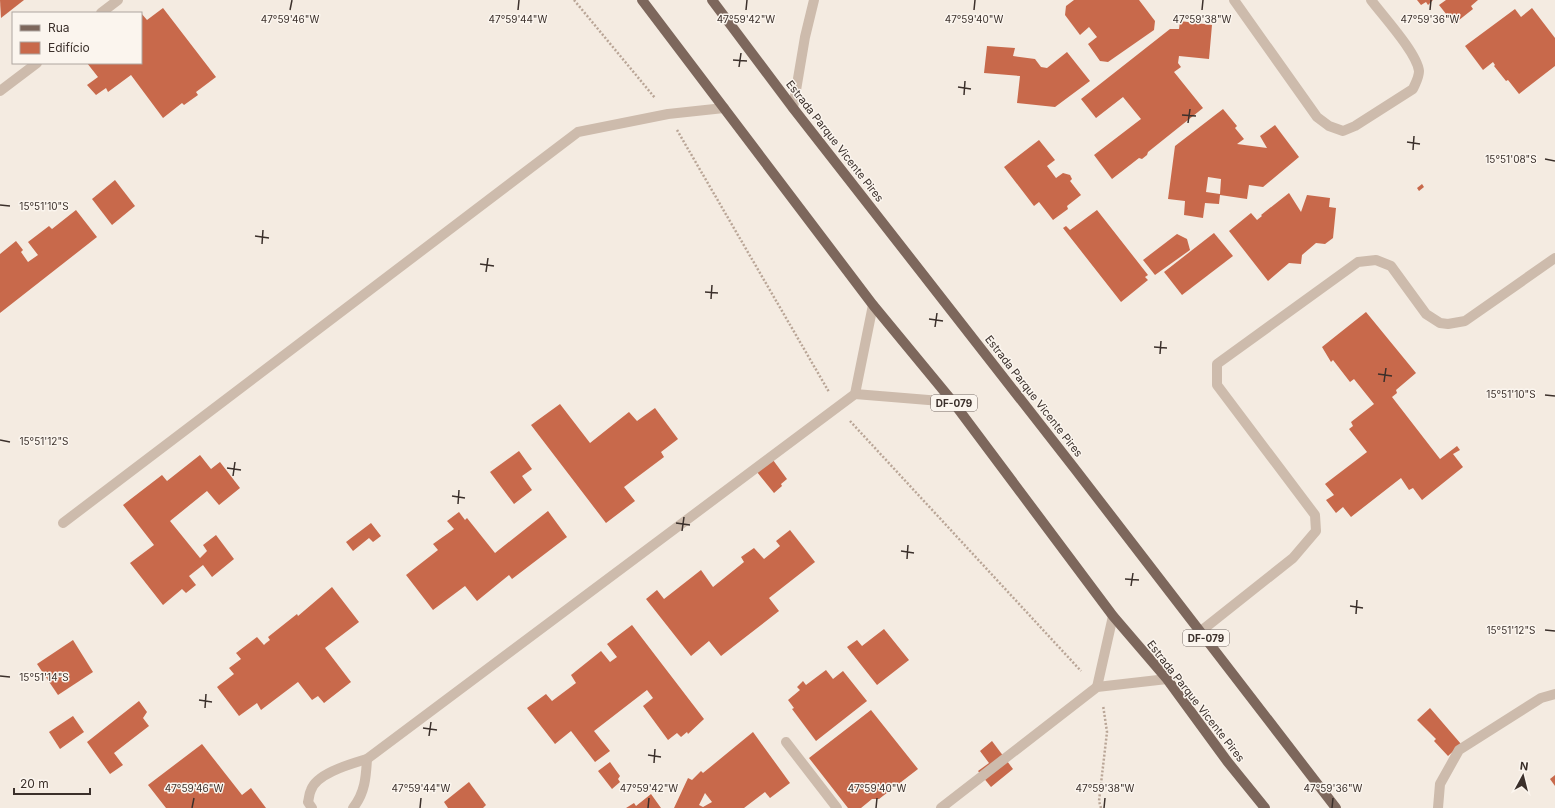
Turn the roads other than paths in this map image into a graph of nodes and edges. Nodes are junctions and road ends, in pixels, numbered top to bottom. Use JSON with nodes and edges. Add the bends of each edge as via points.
{"nodes":[{"id":1,"x":118,"y":0,"type":"edge"},
{"id":2,"x":642,"y":0,"type":"edge"},
{"id":3,"x":712,"y":0,"type":"edge"},
{"id":4,"x":814,"y":0,"type":"edge"},
{"id":5,"x":1234,"y":0,"type":"edge"},
{"id":6,"x":1371,"y":0,"type":"edge"},
{"id":7,"x":102,"y":12,"type":"edge"},
{"id":8,"x":36,"y":64,"type":"edge"},
{"id":9,"x":0,"y":92,"type":"edge"},
{"id":10,"x":724,"y":108,"type":"junction"},
{"id":11,"x":793,"y":108,"type":"junction"},
{"id":12,"x":1555,"y":258,"type":"edge"},
{"id":13,"x":873,"y":306,"type":"junction"},
{"id":14,"x":855,"y":394,"type":"junction"},
{"id":15,"x":953,"y":402,"type":"junction"},
{"id":16,"x":62,"y":523,"type":"dead end"},
{"id":17,"x":1113,"y":616,"type":"junction"},
{"id":18,"x":1201,"y":631,"type":"junction"},
{"id":19,"x":1167,"y":679,"type":"junction"},
{"id":20,"x":1097,"y":687,"type":"junction"},
{"id":21,"x":1555,"y":694,"type":"edge"},
{"id":22,"x":786,"y":742,"type":"dead end"},
{"id":23,"x":367,"y":759,"type":"junction"},
{"id":24,"x":312,"y":808,"type":"edge"},
{"id":25,"x":353,"y":808,"type":"edge"},
{"id":26,"x":837,"y":808,"type":"edge"},
{"id":27,"x":941,"y":808,"type":"edge"},
{"id":28,"x":1265,"y":808,"type":"edge"},
{"id":29,"x":1336,"y":808,"type":"edge"},
{"id":30,"x":1438,"y":808,"type":"edge"}],
"edges":[{"from":1,"to":7,"type":"street"},
{"from":2,"to":10,"type":"main road","name":"Estrada Parque Vicente Pires","number":"DF-079"},
{"from":3,"to":11,"type":"main road","name":"Estrada Parque Vicente Pires","number":"DF-079"},
{"from":4,"to":11,"type":"street"},
{"from":5,"to":6,"type":"street","via":[[1317,117],[1342,131],[1355,126],[1412,89],[1419,71],[1412,54]]},
{"from":8,"to":9,"type":"street"},
{"from":10,"to":13,"type":"main road","name":"Estrada Parque Vicente Pires","number":"DF-079"},
{"from":10,"to":16,"type":"street","via":[[668,114],[578,132]]},
{"from":11,"to":18,"type":"main road","name":"Estrada Parque Vicente Pires","number":"DF-079"},
{"from":12,"to":18,"type":"street","via":[[1465,322],[1448,324],[1426,314],[1391,266],[1376,260],[1358,262],[1217,364],[1217,385],[1315,515],[1316,531],[1293,558]]},
{"from":13,"to":14,"type":"street"},
{"from":13,"to":15,"type":"main road","name":"Estrada Parque Vicente Pires","number":"DF-079"},
{"from":14,"to":15,"type":"street"},
{"from":14,"to":23,"type":"street"},
{"from":15,"to":17,"type":"main road","name":"Estrada Parque Vicente Pires","number":"DF-079"},
{"from":17,"to":19,"type":"main road","name":"Estrada Parque Vicente Pires","number":"DF-079"},
{"from":17,"to":20,"type":"street"},
{"from":18,"to":29,"type":"main road","name":"Estrada Parque Vicente Pires","number":"DF-079"},
{"from":19,"to":20,"type":"street"},
{"from":19,"to":28,"type":"main road","name":"Estrada Parque Vicente Pires","number":"DF-079"},
{"from":20,"to":27,"type":"street"},
{"from":21,"to":30,"type":"street","via":[[1541,698],[1459,750],[1440,784]]},
{"from":22,"to":26,"type":"street"},
{"from":23,"to":24,"type":"street","via":[[321,777],[311,789],[308,802]]},
{"from":23,"to":25,"type":"street","via":[[365,785]]}]}
